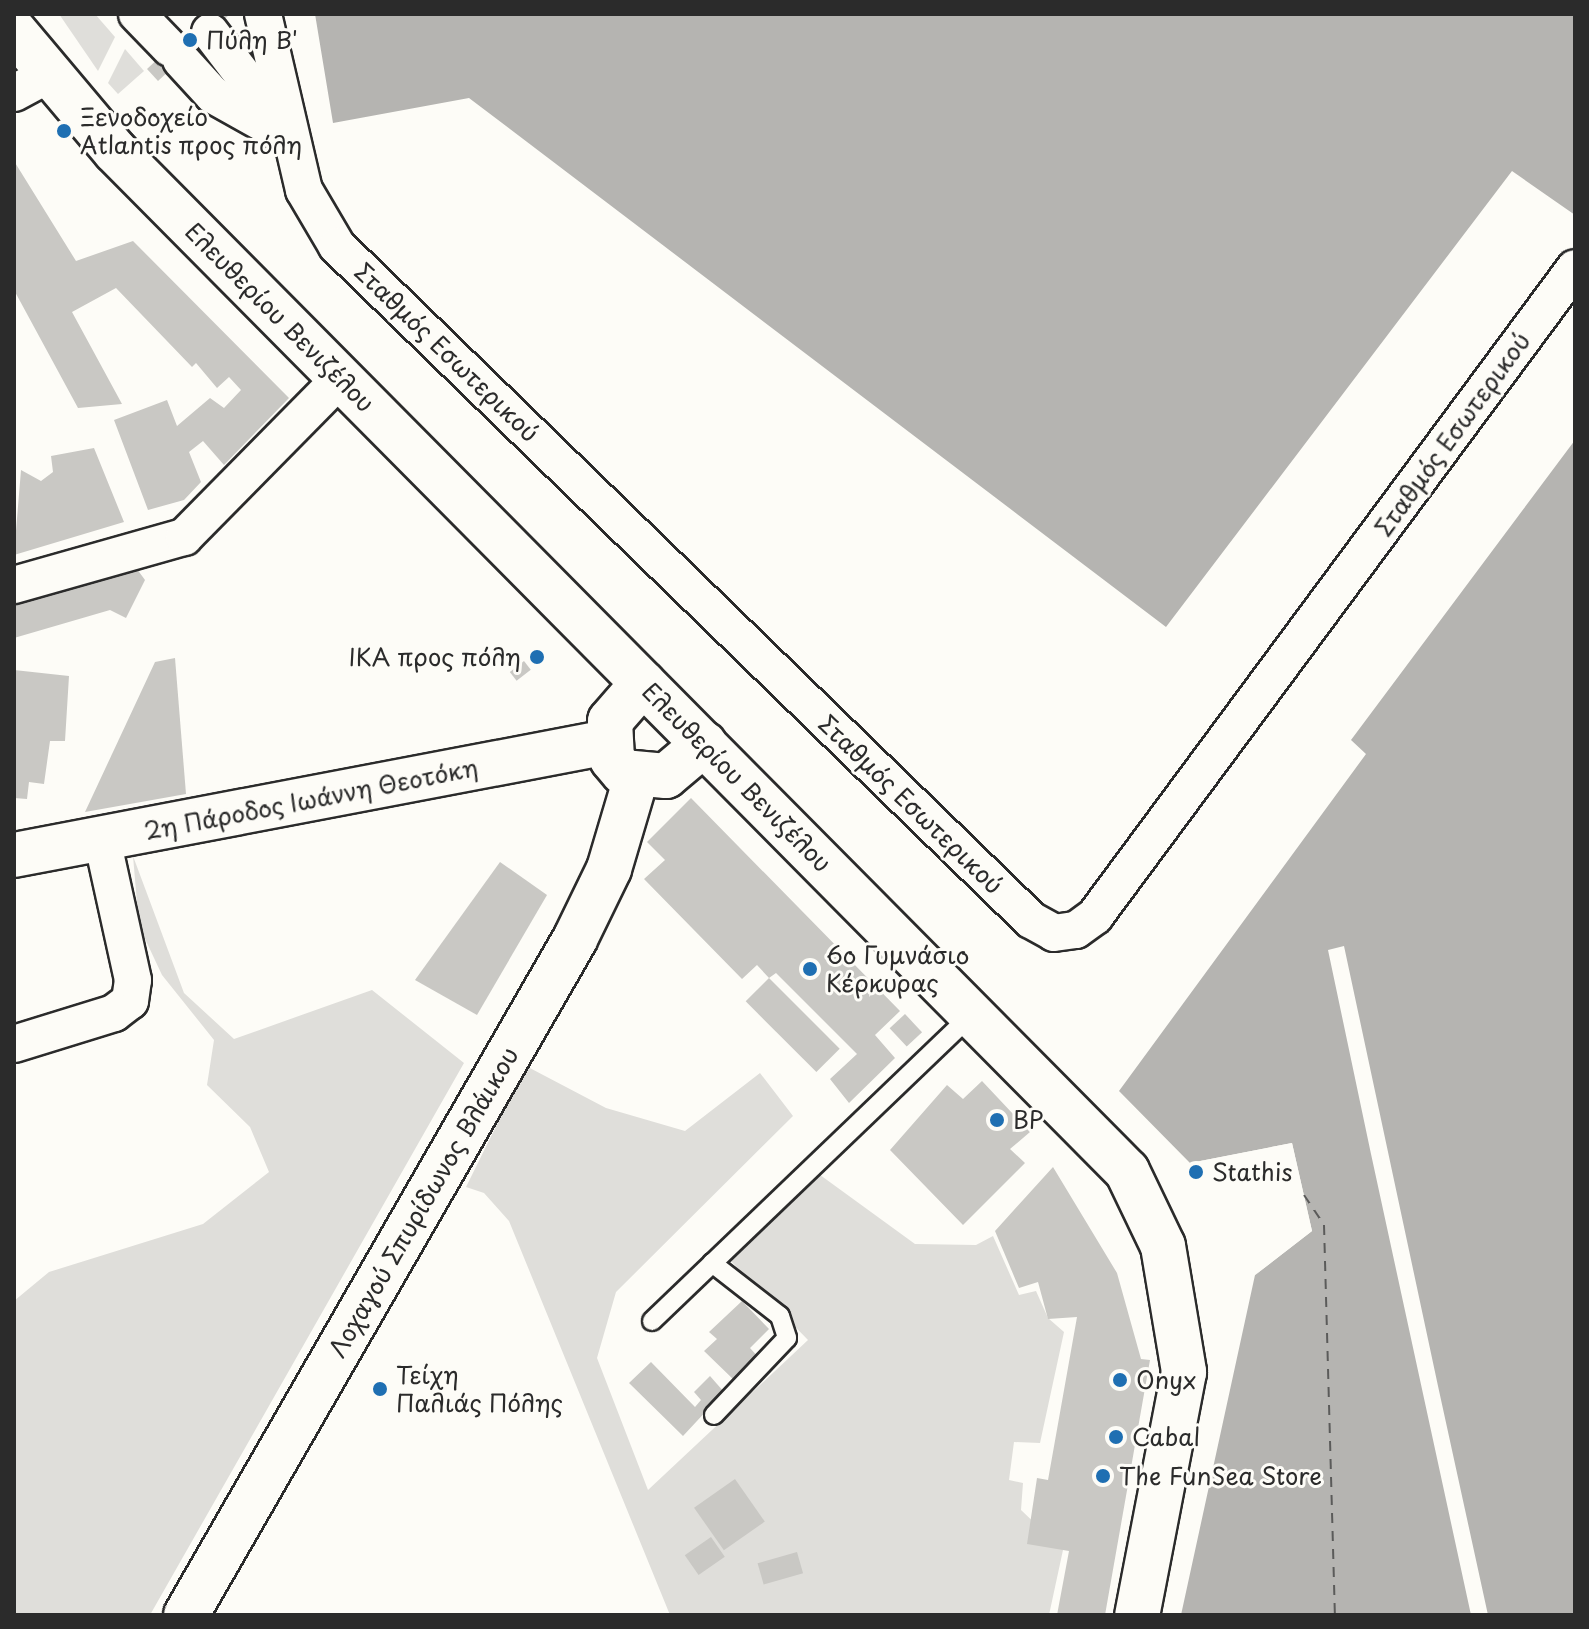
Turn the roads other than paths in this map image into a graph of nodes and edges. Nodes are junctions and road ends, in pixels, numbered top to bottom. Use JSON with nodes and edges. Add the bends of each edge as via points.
{"nodes":[{"id":1,"x":137,"y":14,"type":"edge"},
{"id":2,"x":263,"y":14,"type":"edge"},
{"id":3,"x":201,"y":22,"type":"edge"},
{"id":4,"x":27,"y":52,"type":"edge"},
{"id":5,"x":290,"y":138,"type":"junction"},
{"id":6,"x":1575,"y":268,"type":"edge"},
{"id":7,"x":341,"y":378,"type":"junction"},
{"id":8,"x":14,"y":585,"type":"edge"},
{"id":9,"x":643,"y":683,"type":"junction"},
{"id":10,"x":608,"y":742,"type":"junction"},
{"id":11,"x":704,"y":744,"type":"junction"},
{"id":12,"x":636,"y":778,"type":"junction"},
{"id":13,"x":102,"y":839,"type":"junction"},
{"id":14,"x":14,"y":855,"type":"edge"},
{"id":15,"x":974,"y":1012,"type":"junction"},
{"id":16,"x":14,"y":1044,"type":"edge"},
{"id":17,"x":712,"y":1263,"type":"junction"},
{"id":18,"x":652,"y":1321,"type":"dead end"},
{"id":19,"x":714,"y":1415,"type":"dead end"},
{"id":20,"x":186,"y":1615,"type":"edge"},
{"id":21,"x":1137,"y":1615,"type":"edge"}],
"edges":[{"from":1,"to":5,"type":"street","via":[[213,95]]},
{"from":2,"to":5,"type":"street","name":"Σταθμός Εσωτερικού"},
{"from":3,"to":5,"type":"street"},
{"from":4,"to":7,"type":"main road","name":"Ελευθερίου Βενιζέλου"},
{"from":5,"to":6,"type":"street","name":"Σταθμός Εσωτερικού","via":[[304,190],[337,246],[1031,920],[1054,933],[1076,930],[1095,916]]},
{"from":7,"to":8,"type":"street","via":[[184,537]]},
{"from":7,"to":9,"type":"main road","name":"Ελευθερίου Βενιζέλου"},
{"from":9,"to":10,"type":"main road","via":[[610,721]]},
{"from":9,"to":11,"type":"main road","name":"Ελευθερίου Βενιζέλου"},
{"from":10,"to":12,"type":"main road","via":[[612,759]]},
{"from":10,"to":13,"type":"main road","name":"2η Πάροδος Ιωάννη Θεοτόκη"},
{"from":11,"to":12,"type":"main road","via":[[666,776]]},
{"from":11,"to":15,"type":"main road","name":"Ελευθερίου Βενιζέλου"},
{"from":12,"to":20,"type":"main road","name":"Λοχαγού Σπυρίδωνος Βλάικου","via":[[609,869],[575,939]]},
{"from":13,"to":14,"type":"main road","name":"2η Πάροδος Ιωάννη Θεοτόκη"},
{"from":13,"to":16,"type":"street","via":[[133,980],[130,1001],[114,1013]]},
{"from":15,"to":17,"type":"lane"},
{"from":15,"to":21,"type":"main road","name":"Ελευθερίου Βενιζέλου","via":[[1109,1148],[1148,1206],[1163,1246],[1184,1372]]},
{"from":17,"to":18,"type":"lane"},
{"from":17,"to":19,"type":"lane","via":[[780,1316],[787,1338]]}]}
